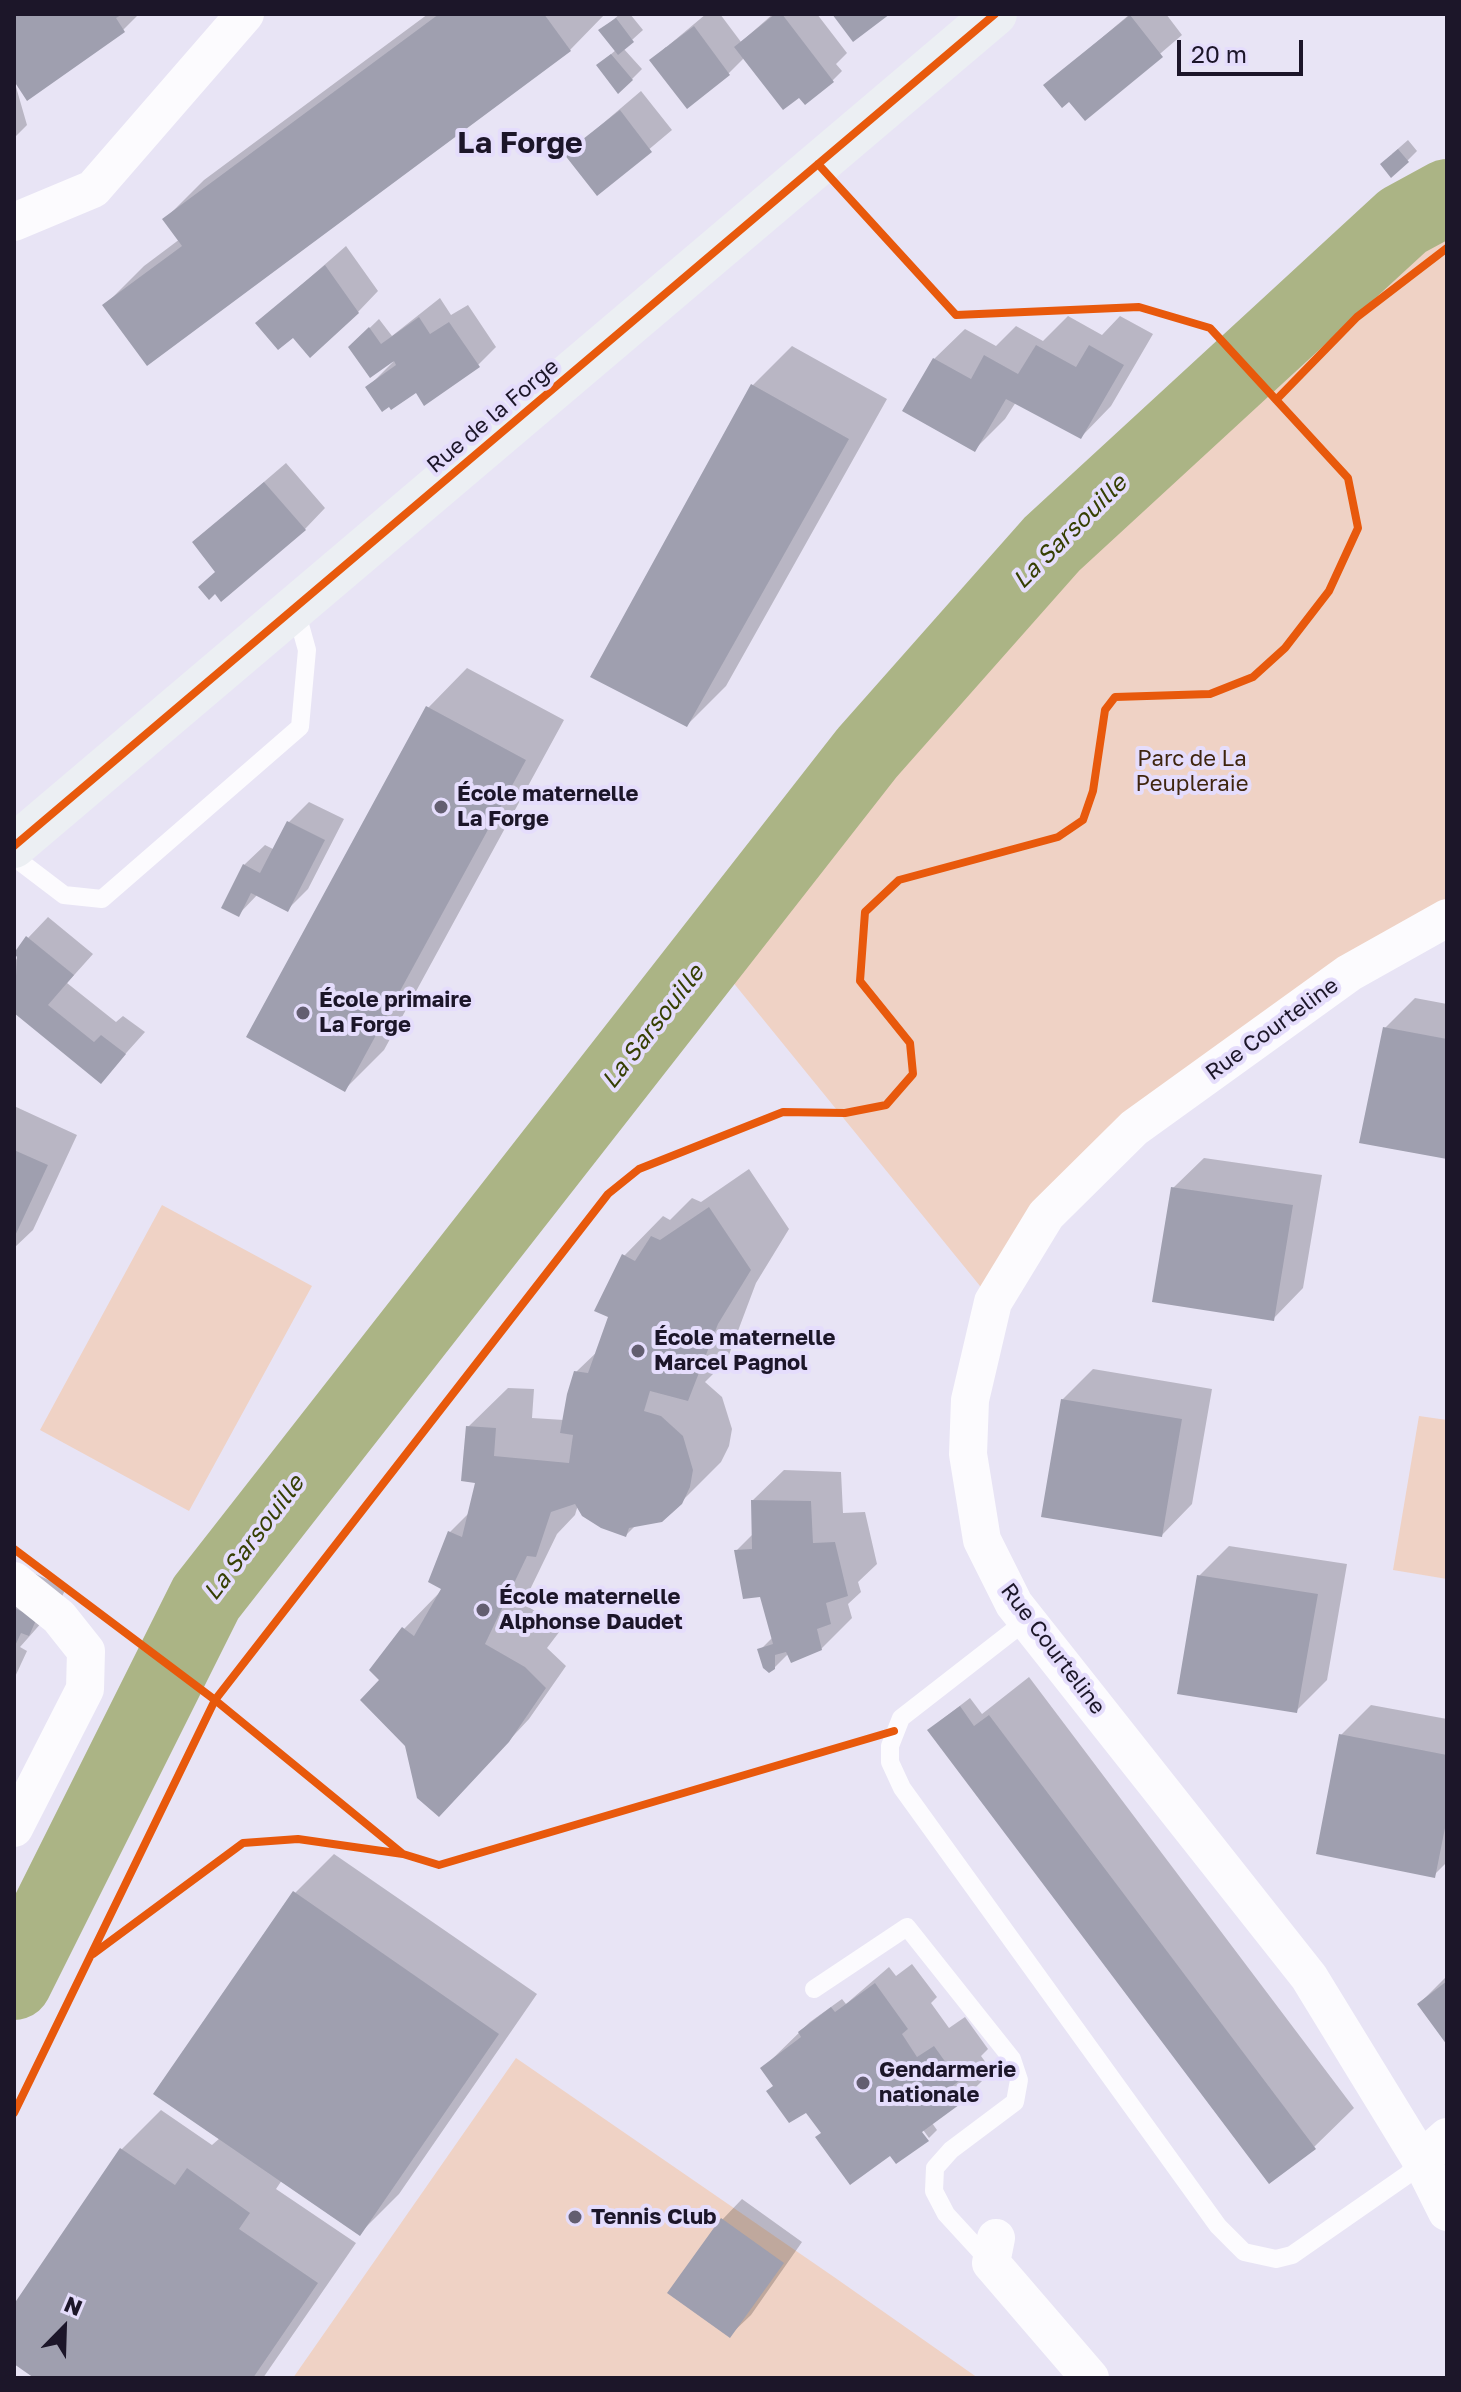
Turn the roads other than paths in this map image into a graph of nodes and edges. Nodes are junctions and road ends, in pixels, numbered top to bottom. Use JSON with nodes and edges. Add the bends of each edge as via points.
{"nodes":[{"id":1,"x":245,"y":14,"type":"edge"},
{"id":2,"x":995,"y":14,"type":"edge"},
{"id":3,"x":14,"y":222,"type":"edge"},
{"id":4,"x":295,"y":607,"type":"junction"},
{"id":5,"x":14,"y":846,"type":"edge"},
{"id":6,"x":14,"y":857,"type":"edge"},
{"id":7,"x":1447,"y":918,"type":"edge"},
{"id":8,"x":14,"y":1581,"type":"edge"},
{"id":9,"x":1027,"y":1620,"type":"junction"},
{"id":10,"x":14,"y":1828,"type":"edge"},
{"id":11,"x":814,"y":1989,"type":"dead end"},
{"id":12,"x":1434,"y":2148,"type":"edge"},
{"id":13,"x":1447,"y":2212,"type":"edge"},
{"id":14,"x":993,"y":2250,"type":"joint"},
{"id":15,"x":1090,"y":2378,"type":"edge"}],
"edges":[{"from":1,"to":3,"type":"street","via":[[93,189]]},
{"from":2,"to":4,"type":"main road","name":"Rue de la Forge"},
{"from":4,"to":5,"type":"main road","name":"Rue de la Forge"},
{"from":4,"to":6,"type":"lane","via":[[307,650],[300,727],[102,899],[64,895]]},
{"from":7,"to":9,"type":"street","name":"Rue Courteline","via":[[1349,973],[1134,1128],[1046,1215],[993,1302],[970,1400],[970,1484],[982,1540]]},
{"from":8,"to":10,"type":"street","via":[[59,1617],[86,1651],[85,1689]]},
{"from":9,"to":12,"type":"street","name":"Rue Courteline","via":[[1309,1977]]},
{"from":9,"to":12,"type":"lane","via":[[901,1718],[890,1762],[902,1788],[1218,2226],[1244,2252],[1276,2259],[1292,2255],[1407,2175]]},
{"from":11,"to":14,"type":"lane","via":[[907,1927],[1012,2059],[1019,2080],[1015,2102],[935,2168],[934,2191],[946,2214]]},
{"from":12,"to":13,"type":"street","name":"Rue Courteline"},
{"from":14,"to":15,"type":"street"}]}
